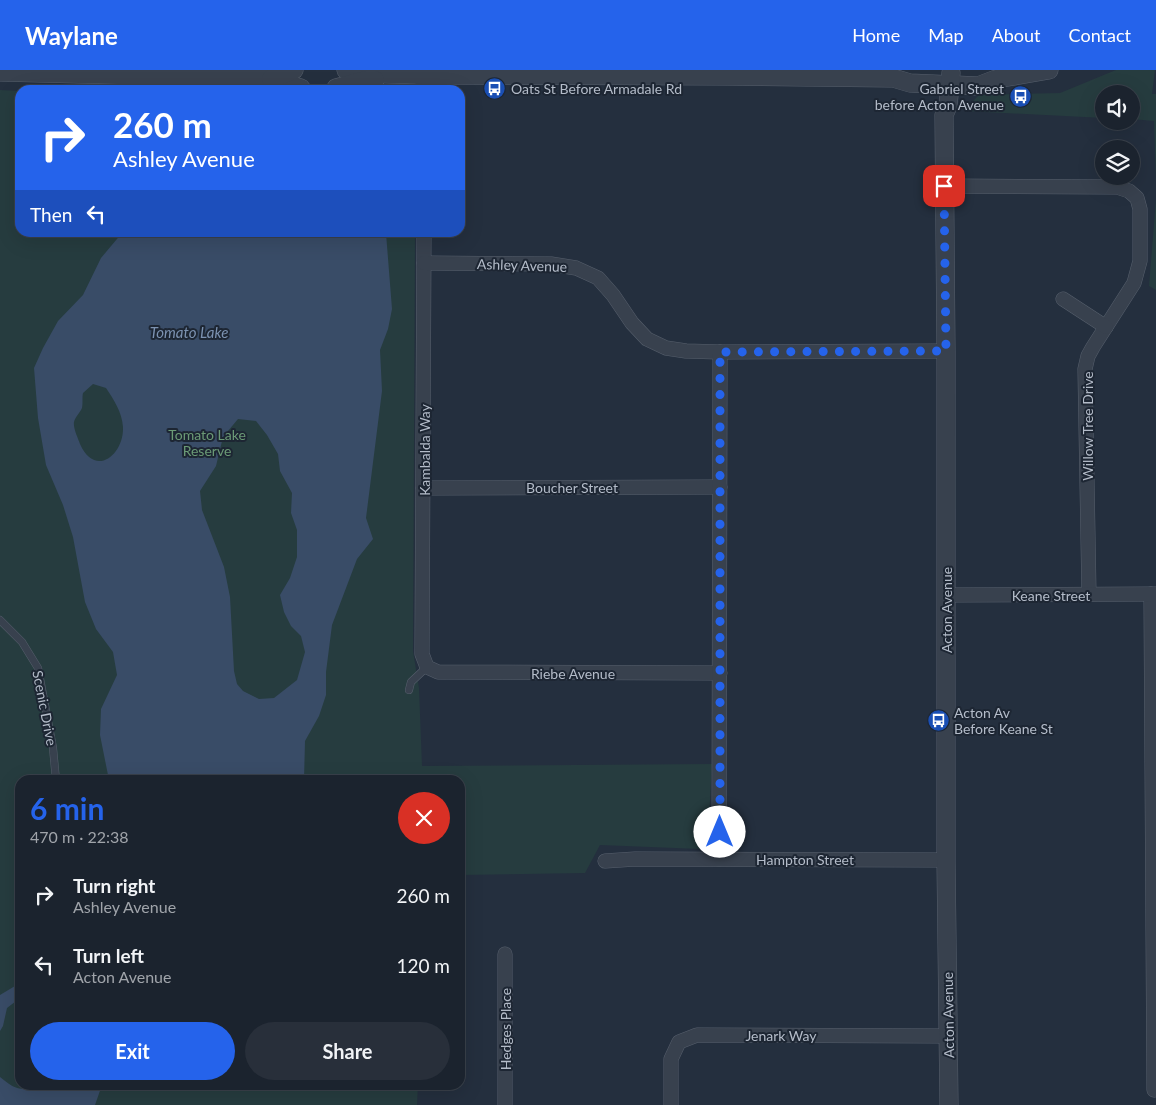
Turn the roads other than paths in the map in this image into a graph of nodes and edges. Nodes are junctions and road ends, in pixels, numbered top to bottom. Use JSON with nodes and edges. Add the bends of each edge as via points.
{"nodes":[{"id":1,"x":294,"y":70,"type":"edge"},
{"id":2,"x":300,"y":70,"type":"edge"},
{"id":3,"x":336,"y":70,"type":"edge"},
{"id":4,"x":346,"y":70,"type":"edge"},
{"id":5,"x":1049,"y":70,"type":"edge"},
{"id":6,"x":32,"y":71,"type":"edge"},
{"id":7,"x":0,"y":72,"type":"edge"},
{"id":8,"x":725,"y":73,"type":"edge"},
{"id":9,"x":271,"y":78,"type":"junction"},
{"id":10,"x":944,"y":79,"type":"junction"},
{"id":11,"x":422,"y":83,"type":"edge"},
{"id":12,"x":290,"y":85,"type":"edge"},
{"id":13,"x":300,"y":85,"type":"edge"},
{"id":14,"x":336,"y":85,"type":"edge"},
{"id":15,"x":349,"y":85,"type":"edge"},
{"id":16,"x":944,"y":186,"type":"junction"},
{"id":17,"x":424,"y":237,"type":"edge"},
{"id":18,"x":424,"y":263,"type":"junction"},
{"id":19,"x":1063,"y":299,"type":"dead end"},
{"id":20,"x":1106,"y":327,"type":"junction"},
{"id":21,"x":946,"y":351,"type":"junction"},
{"id":22,"x":720,"y":352,"type":"junction"},
{"id":23,"x":720,"y":487,"type":"junction"},
{"id":24,"x":424,"y":488,"type":"junction"},
{"id":25,"x":1089,"y":594,"type":"junction"},
{"id":26,"x":1153,"y":594,"type":"edge"},
{"id":27,"x":946,"y":595,"type":"junction"},
{"id":28,"x":0,"y":620,"type":"edge"},
{"id":29,"x":427,"y":667,"type":"junction"},
{"id":30,"x":720,"y":673,"type":"junction"},
{"id":31,"x":408,"y":690,"type":"dead end"},
{"id":32,"x":56,"y":775,"type":"edge"},
{"id":33,"x":719,"y":859,"type":"junction"},
{"id":34,"x":946,"y":860,"type":"junction"},
{"id":35,"x":605,"y":861,"type":"dead end"},
{"id":36,"x":505,"y":954,"type":"dead end"},
{"id":37,"x":948,"y":1036,"type":"junction"},
{"id":38,"x":1154,"y":1090,"type":"dead end"},
{"id":39,"x":505,"y":1105,"type":"edge"},
{"id":40,"x":671,"y":1105,"type":"edge"},
{"id":41,"x":949,"y":1105,"type":"edge"}],
"edges":[{"from":1,"to":9,"type":"street"},
{"from":2,"to":13,"type":"street"},
{"from":3,"to":14,"type":"street"},
{"from":4,"to":11,"type":"street"},
{"from":5,"to":10,"type":"street","via":[[978,86]]},
{"from":6,"to":7,"type":"street"},
{"from":6,"to":9,"type":"street"},
{"from":8,"to":10,"type":"street","via":[[893,78],[910,83]]},
{"from":8,"to":11,"type":"street"},
{"from":9,"to":12,"type":"street"},
{"from":10,"to":16,"type":"street","name":"Acton Avenue","via":[[938,107],[944,115]]},
{"from":11,"to":15,"type":"street","via":[[395,79],[366,80]]},
{"from":16,"to":20,"type":"street","name":"Willow Tree Drive","via":[[1117,187],[1129,190],[1137,198],[1140,210],[1140,261],[1134,283]]},
{"from":16,"to":21,"type":"street","name":"Acton Avenue"},
{"from":17,"to":18,"type":"street","name":"Kambalda Way"},
{"from":18,"to":22,"type":"street","name":"Ashley Avenue","via":[[551,264],[576,268],[598,278],[647,339],[666,348]]},
{"from":18,"to":24,"type":"street","name":"Kambalda Way"},
{"from":19,"to":20,"type":"street"},
{"from":20,"to":25,"type":"street","name":"Willow Tree Drive","via":[[1088,356],[1085,369]]},
{"from":21,"to":22,"type":"street","name":"Ashley Avenue"},
{"from":21,"to":27,"type":"street","name":"Acton Avenue"},
{"from":22,"to":23,"type":"street"},
{"from":23,"to":24,"type":"street","name":"Boucher Street"},
{"from":23,"to":30,"type":"street"},
{"from":24,"to":29,"type":"street","name":"Kambalda Way","via":[[422,654]]},
{"from":25,"to":26,"type":"street","name":"Keane Street"},
{"from":25,"to":27,"type":"street","name":"Keane Street"},
{"from":26,"to":38,"type":"street"},
{"from":27,"to":34,"type":"street","name":"Acton Avenue"},
{"from":28,"to":32,"type":"lane","name":"Scenic Drive","via":[[22,642],[38,668]]},
{"from":29,"to":30,"type":"street","name":"Riebe Avenue","via":[[438,672]]},
{"from":29,"to":31,"type":"lane","via":[[411,682]]},
{"from":30,"to":33,"type":"street"},
{"from":33,"to":34,"type":"street","name":"Hampton Street"},
{"from":33,"to":35,"type":"street","name":"Hampton Street"},
{"from":34,"to":37,"type":"street","name":"Acton Avenue"},
{"from":36,"to":39,"type":"street","name":"Hedges Place"},
{"from":37,"to":40,"type":"street","name":"Jenark Way","via":[[698,1035],[679,1042],[671,1059]]},
{"from":37,"to":41,"type":"street","name":"Acton Avenue"}]}
